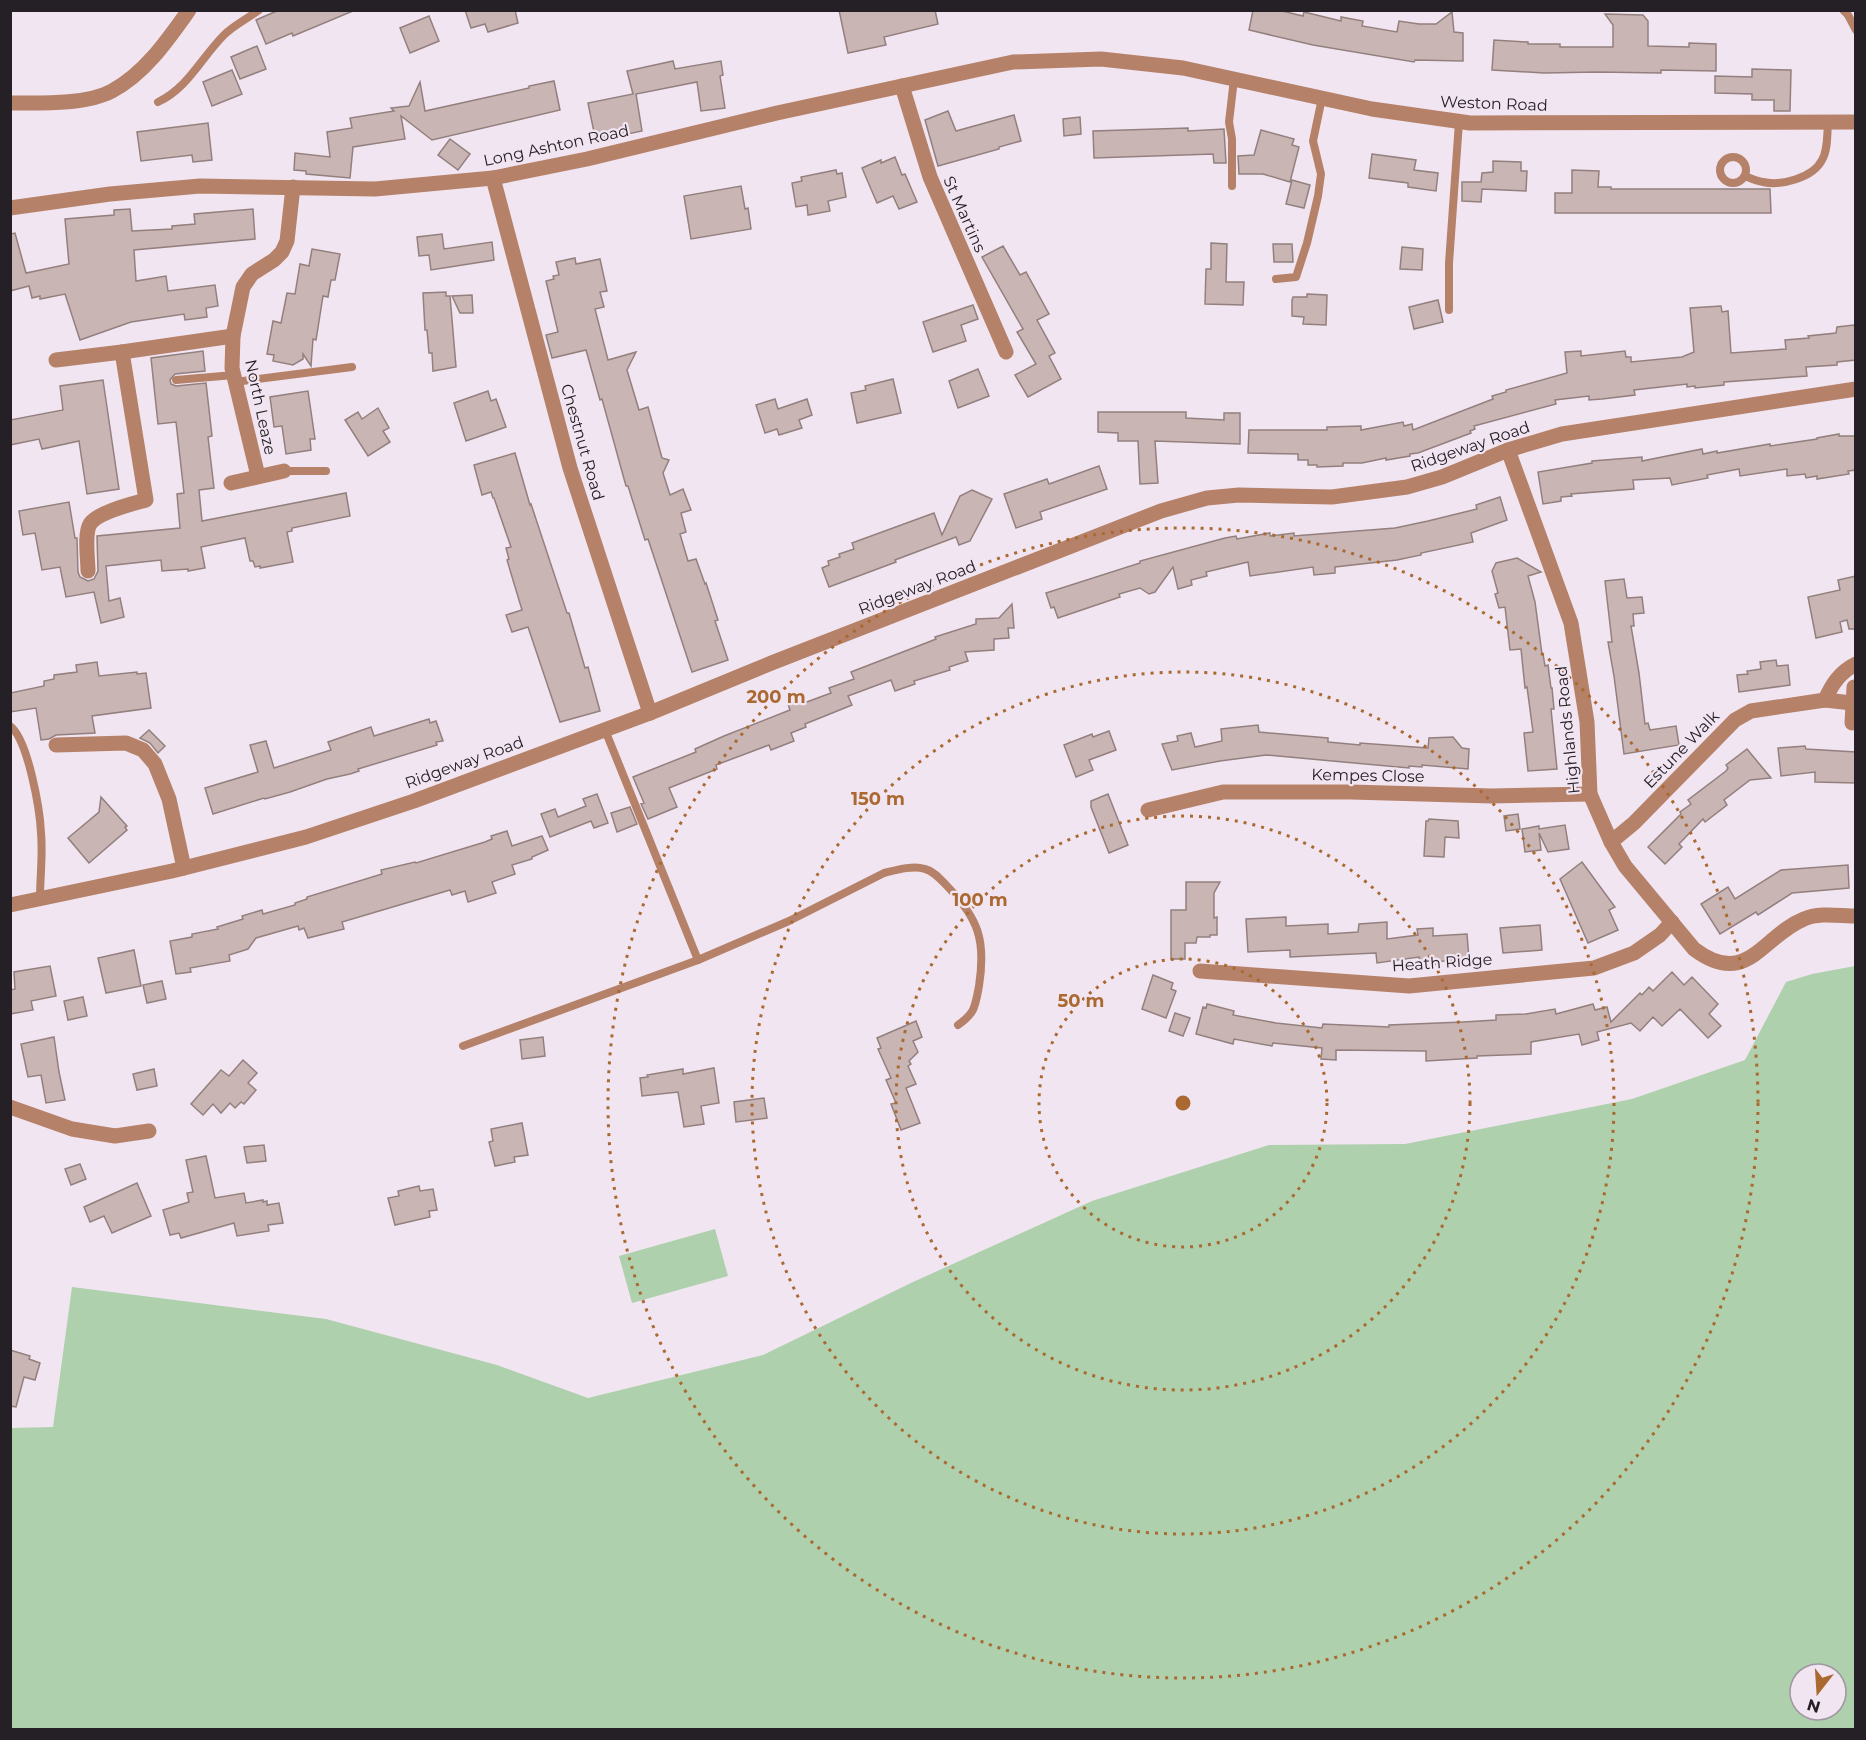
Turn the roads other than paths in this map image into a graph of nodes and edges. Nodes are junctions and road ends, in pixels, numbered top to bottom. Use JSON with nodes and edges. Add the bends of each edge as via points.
{"nodes":[{"id":1,"x":259,"y":10,"type":"edge"},
{"id":2,"x":1843,"y":10,"type":"edge"},
{"id":3,"x":188,"y":11,"type":"edge"},
{"id":4,"x":1856,"y":30,"type":"edge"},
{"id":5,"x":1101,"y":59,"type":"joint"},
{"id":6,"x":1234,"y":79,"type":"junction"},
{"id":7,"x":903,"y":86,"type":"junction"},
{"id":8,"x":1322,"y":98,"type":"junction"},
{"id":9,"x":158,"y":102,"type":"dead end"},
{"id":10,"x":10,"y":103,"type":"edge"},
{"id":11,"x":1459,"y":122,"type":"junction"},
{"id":12,"x":1828,"y":123,"type":"junction"},
{"id":13,"x":1856,"y":123,"type":"edge"},
{"id":14,"x":1745,"y":176,"type":"dead end"},
{"id":15,"x":493,"y":178,"type":"junction"},
{"id":16,"x":1232,"y":186,"type":"dead end"},
{"id":17,"x":293,"y":187,"type":"junction"},
{"id":18,"x":10,"y":208,"type":"edge"},
{"id":19,"x":1276,"y":279,"type":"dead end"},
{"id":20,"x":1449,"y":310,"type":"dead end"},
{"id":21,"x":233,"y":336,"type":"junction"},
{"id":22,"x":122,"y":352,"type":"junction"},
{"id":23,"x":1006,"y":352,"type":"dead end"},
{"id":24,"x":56,"y":360,"type":"dead end"},
{"id":25,"x":352,"y":367,"type":"dead end"},
{"id":26,"x":234,"y":379,"type":"junction"},
{"id":27,"x":176,"y":380,"type":"dead end"},
{"id":28,"x":1856,"y":389,"type":"edge"},
{"id":29,"x":1508,"y":450,"type":"junction"},
{"id":30,"x":284,"y":471,"type":"joint"},
{"id":31,"x":326,"y":471,"type":"dead end"},
{"id":32,"x":258,"y":476,"type":"junction"},
{"id":33,"x":231,"y":483,"type":"dead end"},
{"id":34,"x":88,"y":571,"type":"dead end"},
{"id":35,"x":1856,"y":664,"type":"edge"},
{"id":36,"x":1825,"y":700,"type":"junction"},
{"id":37,"x":651,"y":713,"type":"junction"},
{"id":38,"x":1852,"y":723,"type":"dead end"},
{"id":39,"x":10,"y":726,"type":"edge"},
{"id":40,"x":605,"y":730,"type":"junction"},
{"id":41,"x":56,"y":745,"type":"dead end"},
{"id":42,"x":1590,"y":794,"type":"junction"},
{"id":43,"x":1148,"y":810,"type":"dead end"},
{"id":44,"x":1611,"y":842,"type":"junction"},
{"id":45,"x":184,"y":868,"type":"junction"},
{"id":46,"x":40,"y":899,"type":"junction"},
{"id":47,"x":10,"y":905,"type":"edge"},
{"id":48,"x":1856,"y":916,"type":"edge"},
{"id":49,"x":1672,"y":922,"type":"junction"},
{"id":50,"x":698,"y":960,"type":"junction"},
{"id":51,"x":1200,"y":971,"type":"dead end"},
{"id":52,"x":958,"y":1025,"type":"dead end"},
{"id":53,"x":463,"y":1046,"type":"dead end"},
{"id":54,"x":13,"y":1109,"type":"edge"},
{"id":55,"x":149,"y":1131,"type":"dead end"}],
"edges":[{"from":1,"to":9,"type":"lane","via":[[225,34],[193,75],[170,97]]},
{"from":2,"to":4,"type":"lane"},
{"from":3,"to":10,"type":"street","via":[[160,50],[111,92],[81,100]]},
{"from":5,"to":6,"type":"street","name":"Weston Road","via":[[1183,68]]},
{"from":5,"to":7,"type":"street","name":"Long Ashton Road","via":[[1013,62]]},
{"from":6,"to":8,"type":"street","name":"Weston Road"},
{"from":6,"to":16,"type":"lane","via":[[1229,122]]},
{"from":7,"to":15,"type":"street","name":"Long Ashton Road"},
{"from":7,"to":23,"type":"street","name":"St Martins","via":[[930,177]]},
{"from":8,"to":11,"type":"street","name":"Weston Road"},
{"from":8,"to":19,"type":"lane","via":[[1313,141],[1321,174],[1307,243],[1296,277]]},
{"from":11,"to":12,"type":"street","name":"Weston Road"},
{"from":11,"to":20,"type":"lane"},
{"from":12,"to":13,"type":"street","name":"Weston Road"},
{"from":12,"to":14,"type":"lane","via":[[1822,161],[1811,172],[1779,183]]},
{"from":15,"to":17,"type":"street","name":"Long Ashton Road","via":[[375,189]]},
{"from":15,"to":37,"type":"street","name":"Chestnut Road","via":[[570,468]]},
{"from":17,"to":18,"type":"street","name":"Long Ashton Road","via":[[200,186]]},
{"from":17,"to":21,"type":"street","name":"North Leaze","via":[[287,241],[282,252],[252,274],[243,287]]},
{"from":21,"to":22,"type":"street"},
{"from":21,"to":26,"type":"street","name":"North Leaze"},
{"from":22,"to":24,"type":"street"},
{"from":22,"to":34,"type":"street","via":[[146,500],[99,516],[89,525]]},
{"from":25,"to":26,"type":"lane"},
{"from":26,"to":27,"type":"lane"},
{"from":26,"to":32,"type":"street","name":"North Leaze"},
{"from":28,"to":29,"type":"street","name":"Ridgeway Road","via":[[1562,434]]},
{"from":29,"to":37,"type":"street","name":"Ridgeway Road","via":[[1407,487],[1332,496],[1207,498],[1161,511]]},
{"from":29,"to":42,"type":"street","name":"Highlands Road","via":[[1571,623],[1587,722]]},
{"from":30,"to":31,"type":"lane"},
{"from":30,"to":32,"type":"street","name":"North Leaze"},
{"from":32,"to":33,"type":"street","name":"North Leaze"},
{"from":35,"to":36,"type":"street","via":[[1831,686]]},
{"from":36,"to":38,"type":"street","name":"Estune Walk","via":[[1853,695]]},
{"from":36,"to":44,"type":"street","name":"Estune Walk","via":[[1751,711],[1735,720]]},
{"from":37,"to":40,"type":"street","name":"Ridgeway Road"},
{"from":39,"to":46,"type":"lane","via":[[24,750],[36,799],[41,834]]},
{"from":40,"to":45,"type":"street","name":"Ridgeway Road","via":[[306,837]]},
{"from":40,"to":50,"type":"lane"},
{"from":41,"to":45,"type":"street","via":[[126,743],[144,750],[155,764],[169,799]]},
{"from":42,"to":43,"type":"street","name":"Kempes Close","via":[[1223,792]]},
{"from":42,"to":44,"type":"street","name":"Highlands Road"},
{"from":44,"to":49,"type":"street","name":"Highlands Road","via":[[1625,866]]},
{"from":45,"to":46,"type":"street","name":"Ridgeway Road"},
{"from":46,"to":47,"type":"street","name":"Ridgeway Road"},
{"from":48,"to":49,"type":"street","name":"Highlands Road","via":[[1806,918],[1748,960],[1734,963],[1707,959]]},
{"from":49,"to":51,"type":"street","name":"Heath Ridge","via":[[1634,953],[1594,968],[1409,986]]},
{"from":50,"to":52,"type":"lane","via":[[789,921],[884,873],[926,869],[960,899],[982,943],[976,1002],[971,1016]]},
{"from":50,"to":53,"type":"lane"},
{"from":54,"to":55,"type":"street","via":[[72,1129],[115,1136]]}]}
